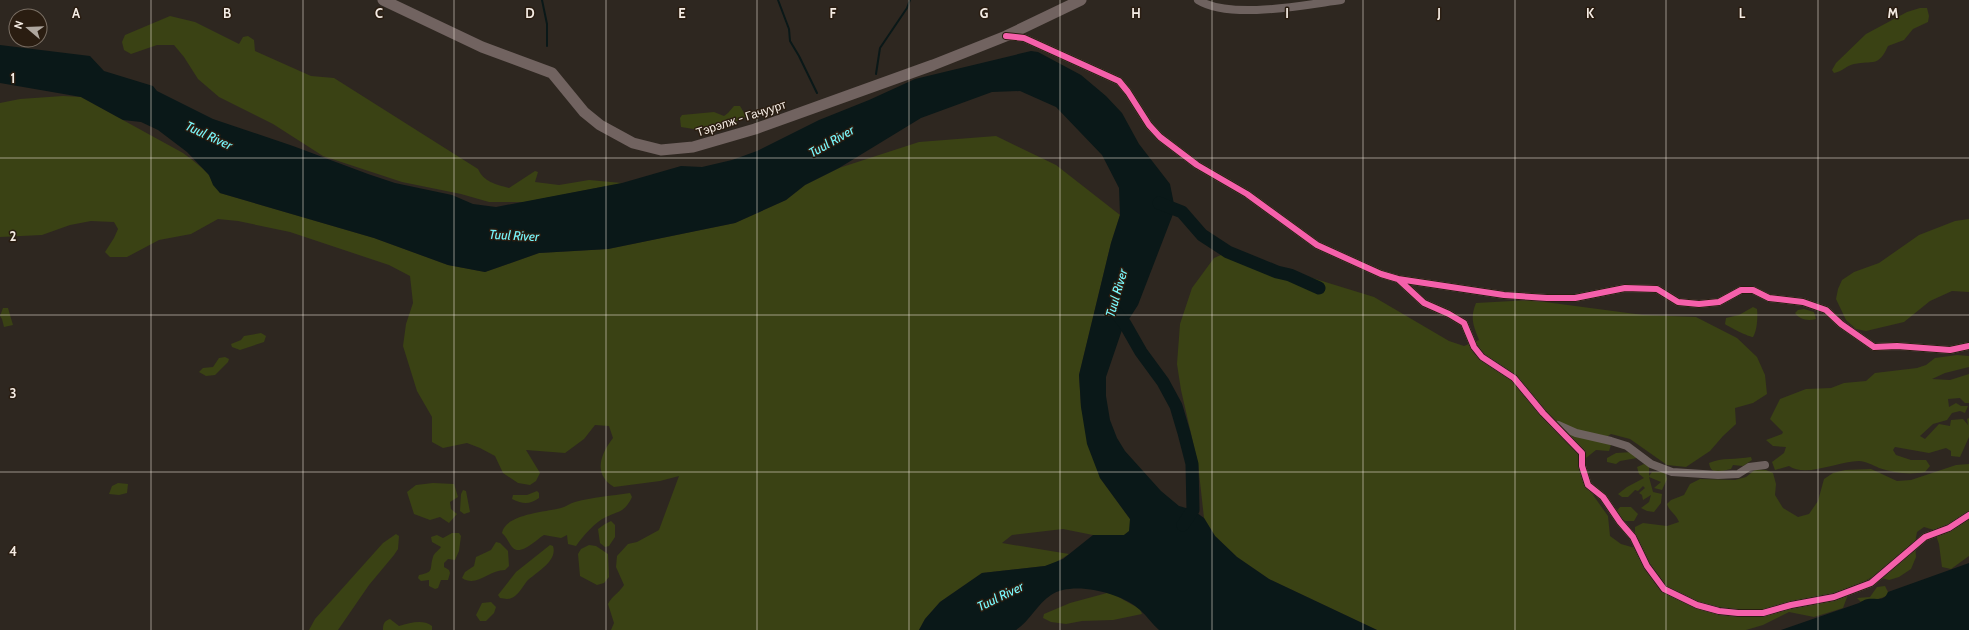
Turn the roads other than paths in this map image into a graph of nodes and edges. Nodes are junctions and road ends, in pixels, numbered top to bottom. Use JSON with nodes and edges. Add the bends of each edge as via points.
{"nodes":[{"id":1,"x":383,"y":0,"type":"edge"},
{"id":2,"x":1081,"y":0,"type":"edge"},
{"id":3,"x":1198,"y":0,"type":"edge"},
{"id":4,"x":1341,"y":0,"type":"edge"},
{"id":5,"x":1006,"y":36,"type":"junction"},
{"id":6,"x":1398,"y":279,"type":"junction"},
{"id":7,"x":1969,"y":346,"type":"edge"},
{"id":8,"x":1553,"y":424,"type":"junction"},
{"id":9,"x":1765,"y":465,"type":"dead end"},
{"id":10,"x":1969,"y":514,"type":"edge"}],
"edges":[{"from":1,"to":5,"type":"main road","name":"Тэрэлж - Гачуурт","via":[[482,47],[552,73],[584,112],[600,125],[633,143],[661,150],[693,147],[732,137]]},
{"from":2,"to":5,"type":"main road","name":"Тэрэлж - Гачуурт"},
{"from":3,"to":4,"type":"street","via":[[1207,6],[1247,11]]},
{"from":5,"to":6,"type":"street","via":[[1024,38],[1119,81],[1148,125],[1197,165],[1247,194],[1317,245]]},
{"from":6,"to":7,"type":"street","via":[[1504,295],[1547,298],[1575,298],[1625,288],[1658,290],[1678,302],[1699,304],[1719,302],[1740,290],[1753,290],[1769,298],[1803,302],[1826,310],[1874,347],[1950,350]]},
{"from":6,"to":8,"type":"street","via":[[1424,303],[1464,323],[1474,347],[1482,357],[1514,378]]},
{"from":8,"to":9,"type":"street","via":[[1576,434],[1627,446],[1651,464],[1672,472],[1738,474],[1749,467]]},
{"from":8,"to":10,"type":"street","via":[[1582,453],[1582,466],[1588,485],[1603,497],[1633,537],[1647,566],[1664,589],[1697,605],[1719,611],[1763,613],[1834,597],[1871,582],[1925,537],[1949,528]]}]}
